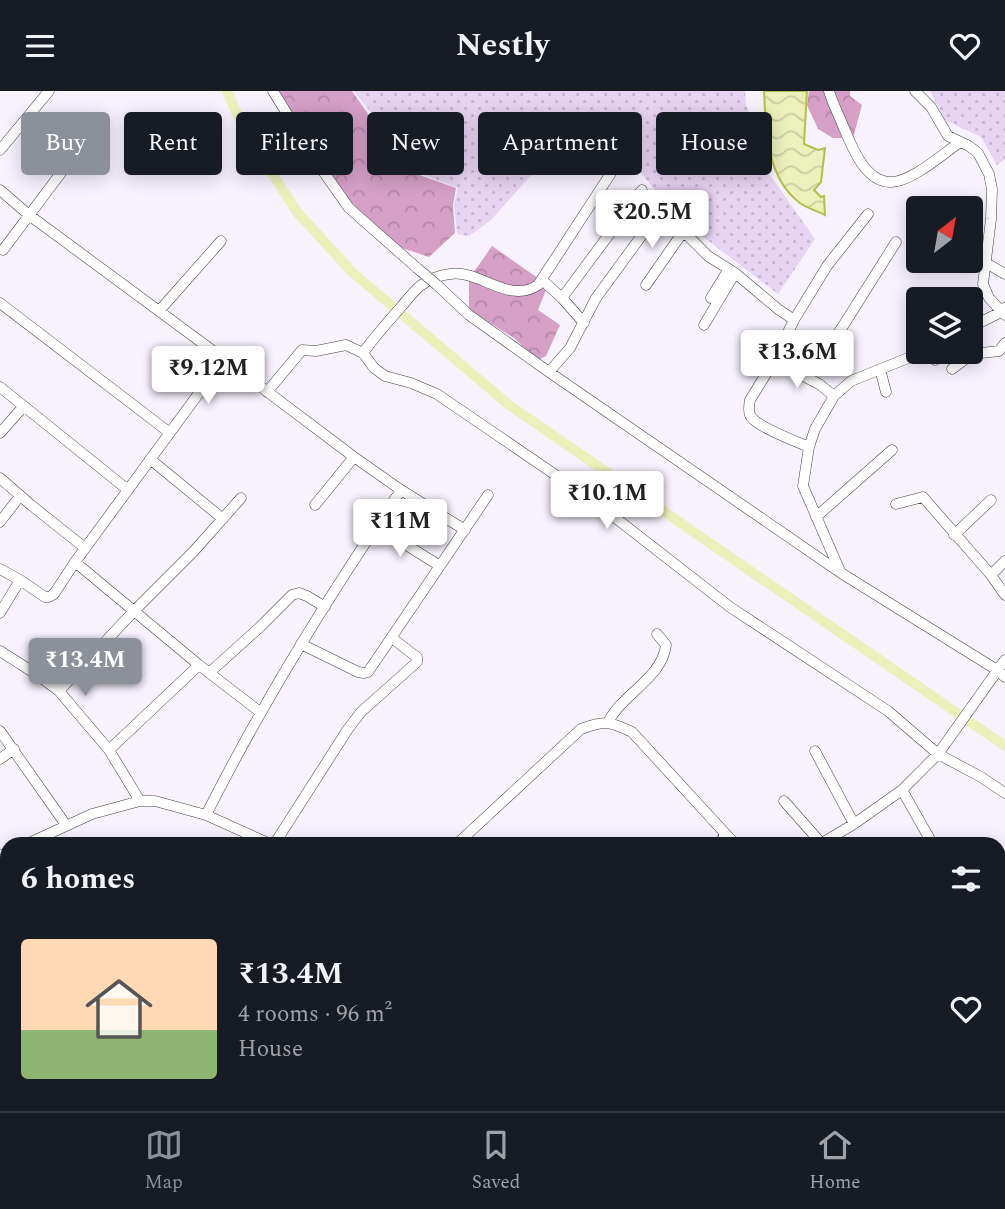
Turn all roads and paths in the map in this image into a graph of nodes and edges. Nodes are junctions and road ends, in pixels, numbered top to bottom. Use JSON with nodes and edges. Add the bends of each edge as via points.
{"nodes":[{"id":1,"x":49,"y":91,"type":"edge"},
{"id":2,"x":273,"y":91,"type":"edge"},
{"id":3,"x":829,"y":91,"type":"edge"},
{"id":4,"x":915,"y":91,"type":"edge"},
{"id":5,"x":960,"y":142,"type":"junction"},
{"id":6,"x":0,"y":151,"type":"edge"},
{"id":7,"x":59,"y":175,"type":"edge"},
{"id":8,"x":610,"y":175,"type":"edge"},
{"id":9,"x":0,"y":190,"type":"edge"},
{"id":10,"x":642,"y":190,"type":"dead end"},
{"id":11,"x":868,"y":214,"type":"dead end"},
{"id":12,"x":29,"y":215,"type":"junction"},
{"id":13,"x":683,"y":232,"type":"junction"},
{"id":14,"x":221,"y":241,"type":"dead end"},
{"id":15,"x":896,"y":242,"type":"dead end"},
{"id":16,"x":3,"y":250,"type":"dead end"},
{"id":17,"x":986,"y":263,"type":"junction"},
{"id":18,"x":732,"y":271,"type":"junction"},
{"id":19,"x":1005,"y":274,"type":"edge"},
{"id":20,"x":542,"y":280,"type":"junction"},
{"id":21,"x":646,"y":285,"type":"dead end"},
{"id":22,"x":562,"y":298,"type":"junction"},
{"id":23,"x":711,"y":298,"type":"dead end"},
{"id":24,"x":0,"y":303,"type":"edge"},
{"id":25,"x":159,"y":310,"type":"junction"},
{"id":26,"x":1004,"y":311,"type":"edge"},
{"id":27,"x":794,"y":320,"type":"junction"},
{"id":28,"x":983,"y":321,"type":"edge"},
{"id":29,"x":584,"y":323,"type":"junction"},
{"id":30,"x":704,"y":325,"type":"dead end"},
{"id":31,"x":1005,"y":343,"type":"edge"},
{"id":32,"x":363,"y":353,"type":"junction"},
{"id":33,"x":224,"y":359,"type":"junction"},
{"id":34,"x":906,"y":359,"type":"edge"},
{"id":35,"x":774,"y":361,"type":"junction"},
{"id":36,"x":880,"y":369,"type":"junction"},
{"id":37,"x":952,"y":369,"type":"dead end"},
{"id":38,"x":549,"y":372,"type":"junction"},
{"id":39,"x":808,"y":378,"type":"junction"},
{"id":40,"x":0,"y":387,"type":"edge"},
{"id":41,"x":267,"y":392,"type":"junction"},
{"id":42,"x":887,"y":392,"type":"dead end"},
{"id":43,"x":834,"y":396,"type":"junction"},
{"id":44,"x":24,"y":406,"type":"junction"},
{"id":45,"x":0,"y":433,"type":"edge"},
{"id":46,"x":170,"y":433,"type":"junction"},
{"id":47,"x":809,"y":447,"type":"junction"},
{"id":48,"x":892,"y":450,"type":"dead end"},
{"id":49,"x":354,"y":457,"type":"junction"},
{"id":50,"x":150,"y":459,"type":"junction"},
{"id":51,"x":0,"y":478,"type":"edge"},
{"id":52,"x":128,"y":490,"type":"junction"},
{"id":53,"x":401,"y":490,"type":"junction"},
{"id":54,"x":488,"y":495,"type":"dead end"},
{"id":55,"x":20,"y":496,"type":"junction"},
{"id":56,"x":241,"y":498,"type":"dead end"},
{"id":57,"x":991,"y":500,"type":"dead end"},
{"id":58,"x":896,"y":503,"type":"dead end"},
{"id":59,"x":316,"y":505,"type":"dead end"},
{"id":60,"x":816,"y":517,"type":"junction"},
{"id":61,"x":223,"y":519,"type":"junction"},
{"id":62,"x":0,"y":522,"type":"edge"},
{"id":63,"x":376,"y":526,"type":"junction"},
{"id":64,"x":465,"y":530,"type":"junction"},
{"id":65,"x":954,"y":535,"type":"junction"},
{"id":66,"x":85,"y":548,"type":"junction"},
{"id":67,"x":1005,"y":561,"type":"edge"},
{"id":68,"x":75,"y":562,"type":"junction"},
{"id":69,"x":440,"y":566,"type":"junction"},
{"id":70,"x":0,"y":569,"type":"edge"},
{"id":71,"x":841,"y":573,"type":"junction"},
{"id":72,"x":991,"y":575,"type":"junction"},
{"id":73,"x":20,"y":580,"type":"junction"},
{"id":74,"x":1005,"y":595,"type":"edge"},
{"id":75,"x":325,"y":607,"type":"junction"},
{"id":76,"x":134,"y":611,"type":"junction"},
{"id":77,"x":0,"y":613,"type":"edge"},
{"id":78,"x":657,"y":634,"type":"dead end"},
{"id":79,"x":392,"y":638,"type":"junction"},
{"id":80,"x":301,"y":644,"type":"junction"},
{"id":81,"x":0,"y":651,"type":"edge"},
{"id":82,"x":1005,"y":660,"type":"edge"},
{"id":83,"x":199,"y":665,"type":"junction"},
{"id":84,"x":209,"y":673,"type":"junction"},
{"id":85,"x":1001,"y":674,"type":"edge"},
{"id":86,"x":59,"y":691,"type":"junction"},
{"id":87,"x":260,"y":712,"type":"junction"},
{"id":88,"x":608,"y":723,"type":"junction"},
{"id":89,"x":0,"y":731,"type":"edge"},
{"id":90,"x":14,"y":749,"type":"junction"},
{"id":91,"x":108,"y":750,"type":"junction"},
{"id":92,"x":815,"y":751,"type":"dead end"},
{"id":93,"x":938,"y":754,"type":"junction"},
{"id":94,"x":0,"y":759,"type":"edge"},
{"id":95,"x":902,"y":790,"type":"junction"},
{"id":96,"x":1005,"y":793,"type":"edge"},
{"id":97,"x":140,"y":801,"type":"junction"},
{"id":98,"x":784,"y":801,"type":"dead end"},
{"id":99,"x":206,"y":815,"type":"junction"},
{"id":100,"x":854,"y":824,"type":"junction"},
{"id":101,"x":66,"y":825,"type":"junction"},
{"id":102,"x":723,"y":831,"type":"junction"},
{"id":103,"x":41,"y":837,"type":"edge"},
{"id":104,"x":255,"y":837,"type":"edge"},
{"id":105,"x":279,"y":837,"type":"edge"},
{"id":106,"x":464,"y":837,"type":"edge"},
{"id":107,"x":721,"y":837,"type":"edge"},
{"id":108,"x":728,"y":837,"type":"edge"},
{"id":109,"x":816,"y":837,"type":"edge"},
{"id":110,"x":831,"y":837,"type":"edge"},
{"id":111,"x":929,"y":837,"type":"edge"}],
"edges":[{"from":1,"to":6,"type":"street"},
{"from":2,"to":38,"type":"street","bridge":true,"via":[[349,208],[469,315]]},
{"from":3,"to":5,"type":"street","via":[[854,152],[879,179],[890,182],[911,176]]},
{"from":4,"to":5,"type":"street","via":[[932,107],[948,136]]},
{"from":5,"to":17,"type":"street","via":[[978,153],[989,174],[992,189]]},
{"from":7,"to":12,"type":"street"},
{"from":8,"to":20,"type":"street"},
{"from":9,"to":12,"type":"street"},
{"from":10,"to":22,"type":"street"},
{"from":11,"to":27,"type":"street","via":[[827,266]]},
{"from":12,"to":16,"type":"street"},
{"from":12,"to":25,"type":"street"},
{"from":13,"to":18,"type":"street"},
{"from":13,"to":21,"type":"street"},
{"from":13,"to":29,"type":"street","via":[[664,213],[656,216],[603,288]]},
{"from":14,"to":25,"type":"street"},
{"from":15,"to":39,"type":"street"},
{"from":17,"to":19,"type":"street"},
{"from":17,"to":26,"type":"street","via":[[983,284],[989,299]]},
{"from":18,"to":23,"type":"street"},
{"from":18,"to":27,"type":"street"},
{"from":18,"to":30,"type":"street"},
{"from":20,"to":22,"type":"street"},
{"from":20,"to":32,"type":"street","via":[[533,289],[515,291],[464,275],[436,277],[418,287]]},
{"from":22,"to":29,"type":"street"},
{"from":24,"to":46,"type":"street"},
{"from":25,"to":33,"type":"street"},
{"from":26,"to":28,"type":"street"},
{"from":27,"to":35,"type":"street"},
{"from":29,"to":38,"type":"street"},
{"from":31,"to":37,"type":"street","via":[[999,351],[972,354]]},
{"from":32,"to":41,"type":"street","via":[[346,345],[302,350]]},
{"from":32,"to":93,"type":"street","via":[[385,376],[437,394],[573,486],[730,607],[888,711]]},
{"from":33,"to":41,"type":"street"},
{"from":33,"to":46,"type":"street"},
{"from":34,"to":36,"type":"street"},
{"from":35,"to":39,"type":"street"},
{"from":35,"to":47,"type":"street","via":[[750,400],[751,417]]},
{"from":36,"to":42,"type":"street"},
{"from":36,"to":43,"type":"street","via":[[851,381]]},
{"from":38,"to":71,"type":"street"},
{"from":39,"to":43,"type":"street"},
{"from":40,"to":44,"type":"street"},
{"from":41,"to":49,"type":"street"},
{"from":43,"to":47,"type":"street"},
{"from":44,"to":45,"type":"street"},
{"from":44,"to":52,"type":"street"},
{"from":46,"to":50,"type":"street"},
{"from":47,"to":60,"type":"street","via":[[803,486]]},
{"from":48,"to":60,"type":"street"},
{"from":49,"to":53,"type":"street"},
{"from":49,"to":59,"type":"street"},
{"from":50,"to":52,"type":"street"},
{"from":50,"to":61,"type":"street"},
{"from":51,"to":55,"type":"street"},
{"from":52,"to":66,"type":"street"},
{"from":53,"to":63,"type":"street"},
{"from":53,"to":64,"type":"street"},
{"from":54,"to":64,"type":"street"},
{"from":55,"to":62,"type":"street"},
{"from":55,"to":66,"type":"street"},
{"from":56,"to":61,"type":"street"},
{"from":57,"to":65,"type":"street"},
{"from":58,"to":65,"type":"street","via":[[923,497]]},
{"from":60,"to":71,"type":"street"},
{"from":61,"to":76,"type":"street"},
{"from":63,"to":69,"type":"street"},
{"from":63,"to":75,"type":"street"},
{"from":64,"to":69,"type":"street"},
{"from":65,"to":72,"type":"street"},
{"from":66,"to":68,"type":"street"},
{"from":67,"to":72,"type":"street"},
{"from":68,"to":73,"type":"street","via":[[49,597]]},
{"from":68,"to":76,"type":"street"},
{"from":69,"to":79,"type":"street"},
{"from":70,"to":73,"type":"street"},
{"from":71,"to":85,"type":"street"},
{"from":72,"to":74,"type":"street"},
{"from":73,"to":77,"type":"street"},
{"from":75,"to":80,"type":"street"},
{"from":75,"to":84,"type":"street","via":[[299,593],[292,595]]},
{"from":76,"to":83,"type":"street"},
{"from":76,"to":86,"type":"street"},
{"from":78,"to":88,"type":"street","via":[[666,645],[665,655]]},
{"from":79,"to":80,"type":"street","via":[[364,673]]},
{"from":79,"to":105,"type":"street","via":[[417,657],[417,662],[361,712]]},
{"from":80,"to":87,"type":"street"},
{"from":81,"to":86,"type":"street"},
{"from":82,"to":85,"type":"street"},
{"from":83,"to":84,"type":"street"},
{"from":83,"to":91,"type":"street"},
{"from":84,"to":87,"type":"street"},
{"from":85,"to":93,"type":"street","via":[[989,680]]},
{"from":86,"to":91,"type":"street"},
{"from":87,"to":99,"type":"street"},
{"from":88,"to":102,"type":"street","via":[[632,732]]},
{"from":88,"to":106,"type":"street","via":[[581,729]]},
{"from":89,"to":90,"type":"street"},
{"from":90,"to":94,"type":"street"},
{"from":90,"to":101,"type":"street"},
{"from":91,"to":97,"type":"street"},
{"from":92,"to":100,"type":"street"},
{"from":93,"to":95,"type":"street"},
{"from":93,"to":96,"type":"street"},
{"from":95,"to":100,"type":"street"},
{"from":95,"to":111,"type":"street"},
{"from":97,"to":99,"type":"street"},
{"from":97,"to":101,"type":"street"},
{"from":98,"to":109,"type":"street"},
{"from":99,"to":104,"type":"street"},
{"from":100,"to":110,"type":"street"},
{"from":101,"to":103,"type":"street"},
{"from":102,"to":107,"type":"lane"},
{"from":102,"to":108,"type":"street"}]}
